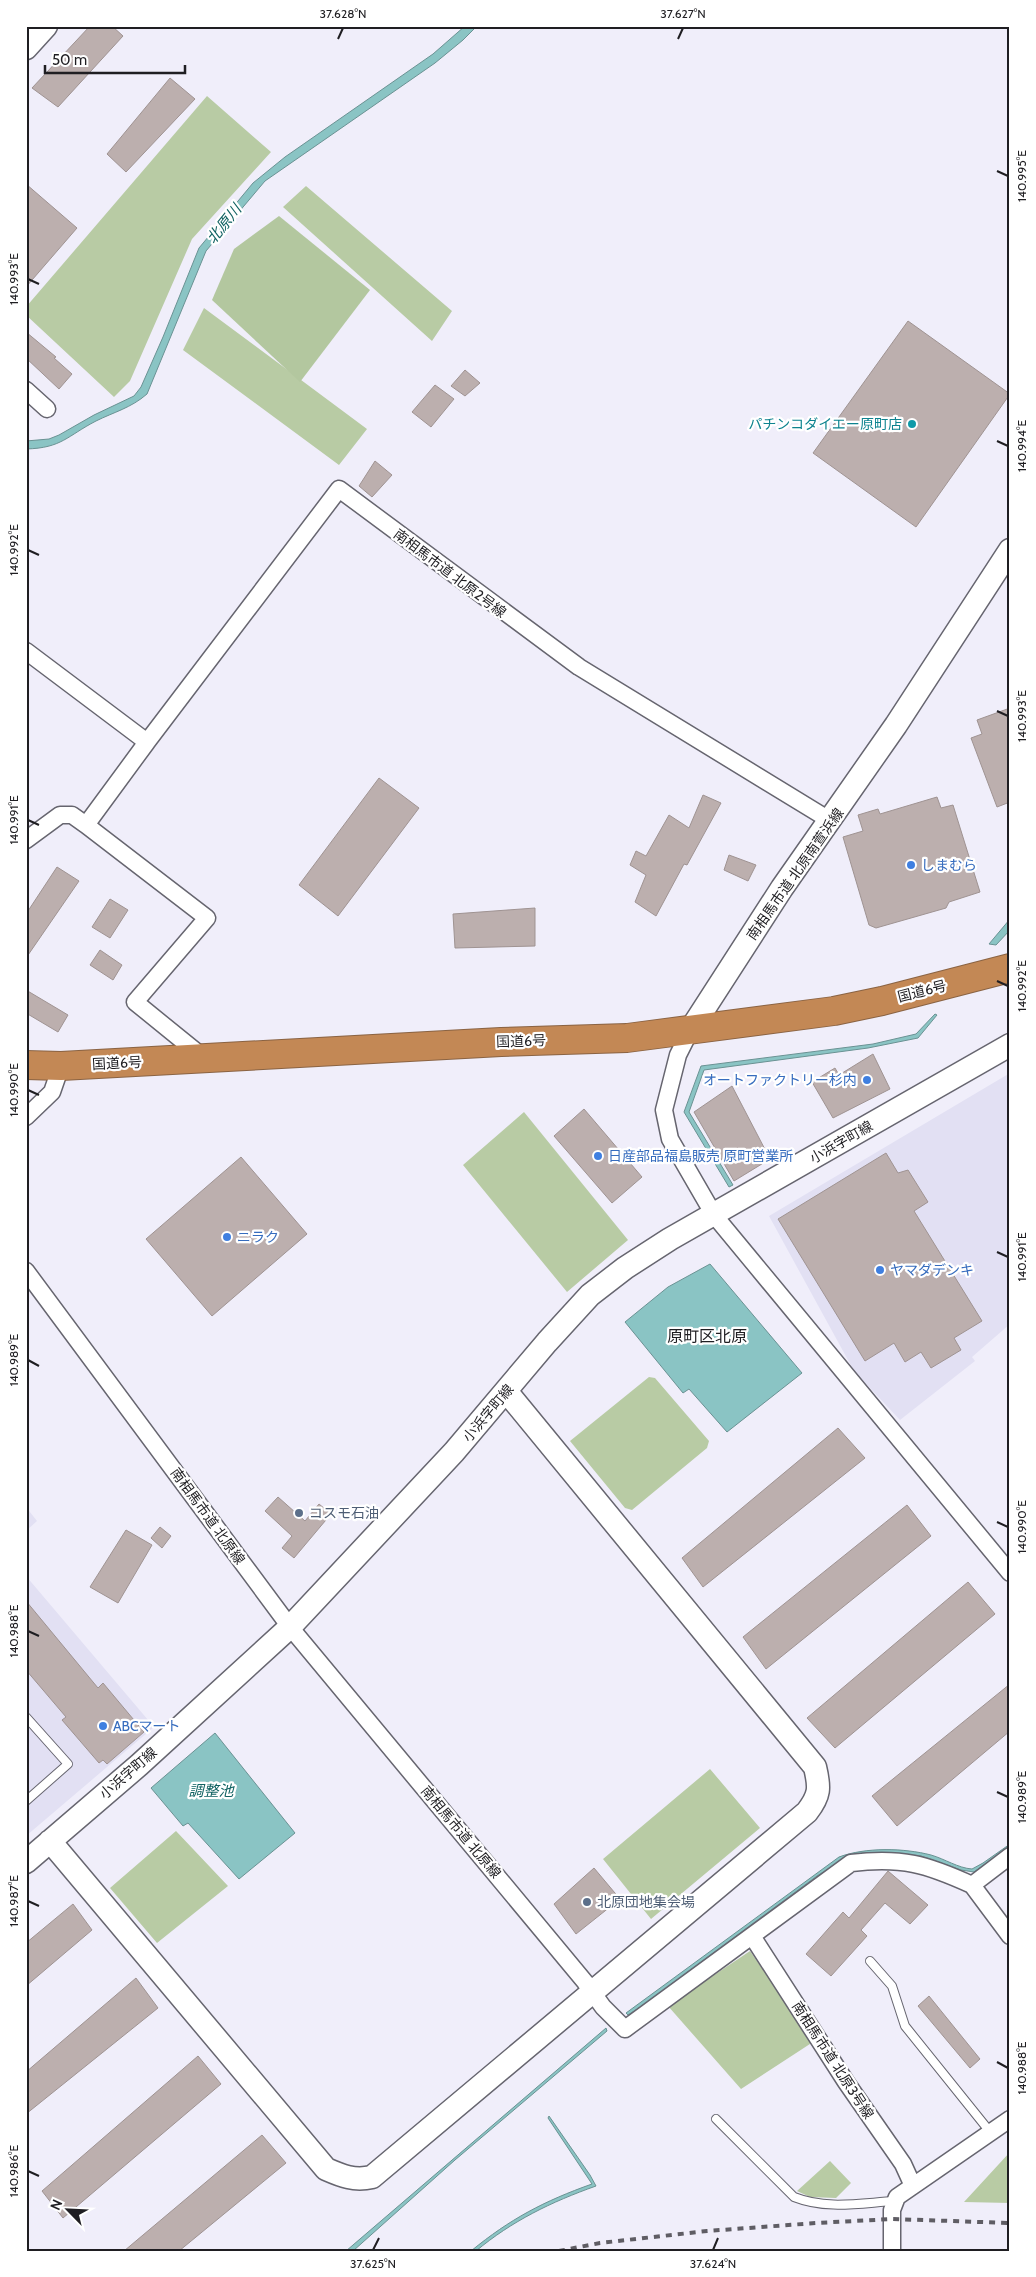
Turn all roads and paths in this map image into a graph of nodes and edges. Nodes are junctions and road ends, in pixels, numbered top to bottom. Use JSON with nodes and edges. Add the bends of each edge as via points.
{"nodes":[{"id":1,"x":46,"y":26,"type":"edge"},
{"id":2,"x":26,"y":48,"type":"edge"},
{"id":3,"x":26,"y":390,"type":"edge"},
{"id":4,"x":46,"y":409,"type":"dead end"},
{"id":5,"x":1010,"y":550,"type":"edge"},
{"id":6,"x":26,"y":651,"type":"edge"},
{"id":7,"x":147,"y":742,"type":"junction"},
{"id":8,"x":831,"y":821,"type":"junction"},
{"id":9,"x":86,"y":825,"type":"junction"},
{"id":10,"x":26,"y":840,"type":"edge"},
{"id":11,"x":1010,"y":968,"type":"edge"},
{"id":12,"x":691,"y":1029,"type":"junction"},
{"id":13,"x":1010,"y":1045,"type":"edge"},
{"id":14,"x":204,"y":1058,"type":"junction"},
{"id":15,"x":26,"y":1065,"type":"edge"},
{"id":16,"x":61,"y":1066,"type":"junction"},
{"id":17,"x":26,"y":1117,"type":"edge"},
{"id":18,"x":714,"y":1215,"type":"junction"},
{"id":19,"x":26,"y":1271,"type":"edge"},
{"id":20,"x":506,"y":1391,"type":"junction"},
{"id":21,"x":1010,"y":1573,"type":"edge"},
{"id":22,"x":290,"y":1627,"type":"junction"},
{"id":23,"x":26,"y":1716,"type":"edge"},
{"id":24,"x":26,"y":1801,"type":"edge"},
{"id":25,"x":50,"y":1841,"type":"junction"},
{"id":26,"x":1010,"y":1856,"type":"edge"},
{"id":27,"x":26,"y":1862,"type":"edge"},
{"id":28,"x":972,"y":1885,"type":"junction"},
{"id":29,"x":752,"y":1936,"type":"junction"},
{"id":30,"x":1010,"y":1936,"type":"edge"},
{"id":31,"x":870,"y":1961,"type":"dead end"},
{"id":32,"x":593,"y":1994,"type":"junction"},
{"id":33,"x":716,"y":2119,"type":"dead end"},
{"id":34,"x":1010,"y":2120,"type":"edge"},
{"id":35,"x":991,"y":2133,"type":"junction"},
{"id":36,"x":913,"y":2186,"type":"junction"},
{"id":37,"x":895,"y":2201,"type":"junction"},
{"id":38,"x":892,"y":2251,"type":"edge"}],
"edges":[{"from":1,"to":2,"type":"street"},
{"from":3,"to":4,"type":"street"},
{"from":5,"to":8,"type":"street","name":"南相馬市道 北原南萱浜線"},
{"from":6,"to":7,"type":"street"},
{"from":7,"to":8,"type":"street","name":"南相馬市道 北原2号線","via":[[339,490],[578,667]]},
{"from":7,"to":9,"type":"street"},
{"from":8,"to":12,"type":"street","name":"南相馬市道 北原南萱浜線","via":[[782,888]]},
{"from":9,"to":10,"type":"street","via":[[72,815],[60,815]]},
{"from":9,"to":14,"type":"street","via":[[207,918],[135,1002]]},
{"from":11,"to":12,"type":"highway","name":"国道6号","via":[[834,1011]]},
{"from":12,"to":14,"type":"highway","name":"国道6号","via":[[627,1038]]},
{"from":12,"to":18,"type":"street","name":"南相馬市道 北原南萱浜線","via":[[678,1055],[664,1110],[670,1139]]},
{"from":13,"to":18,"type":"street","name":"小浜字町線"},
{"from":14,"to":16,"type":"highway","name":"国道6号"},
{"from":15,"to":16,"type":"highway","name":"国道6号"},
{"from":16,"to":17,"type":"street","via":[[52,1092]]},
{"from":18,"to":20,"type":"street","name":"小浜字町線","via":[[625,1268],[590,1295]]},
{"from":18,"to":21,"type":"street","name":"南相馬市道 北原南萱浜線"},
{"from":19,"to":22,"type":"street","name":"南相馬市道 北原線"},
{"from":20,"to":22,"type":"street","name":"小浜字町線","via":[[412,1498]]},
{"from":20,"to":32,"type":"street","via":[[805,1754],[815,1767],[819,1783],[817,1799],[807,1812]]},
{"from":22,"to":25,"type":"street","name":"小浜字町線","via":[[139,1765]]},
{"from":22,"to":32,"type":"street","name":"南相馬市道 北原線"},
{"from":23,"to":24,"type":"lane","via":[[68,1764]]},
{"from":25,"to":27,"type":"street","name":"小浜字町線"},
{"from":25,"to":32,"type":"street","via":[[326,2169],[344,2176],[359,2180],[372,2177]]},
{"from":26,"to":28,"type":"street"},
{"from":28,"to":29,"type":"street","name":"南相馬市道 北原線","via":[[941,1871],[902,1861],[876,1860],[851,1864]]},
{"from":28,"to":30,"type":"street"},
{"from":29,"to":32,"type":"street","name":"南相馬市道 北原線","via":[[625,2029]]},
{"from":29,"to":36,"type":"street","name":"南相馬市道 北原3号線","via":[[903,2164]]},
{"from":31,"to":35,"type":"lane","via":[[892,1986],[906,2026]]},
{"from":33,"to":37,"type":"lane","via":[[794,2197],[827,2206]]},
{"from":34,"to":35,"type":"street"},
{"from":35,"to":36,"type":"street"},
{"from":36,"to":37,"type":"street"},
{"from":37,"to":38,"type":"street"}]}
